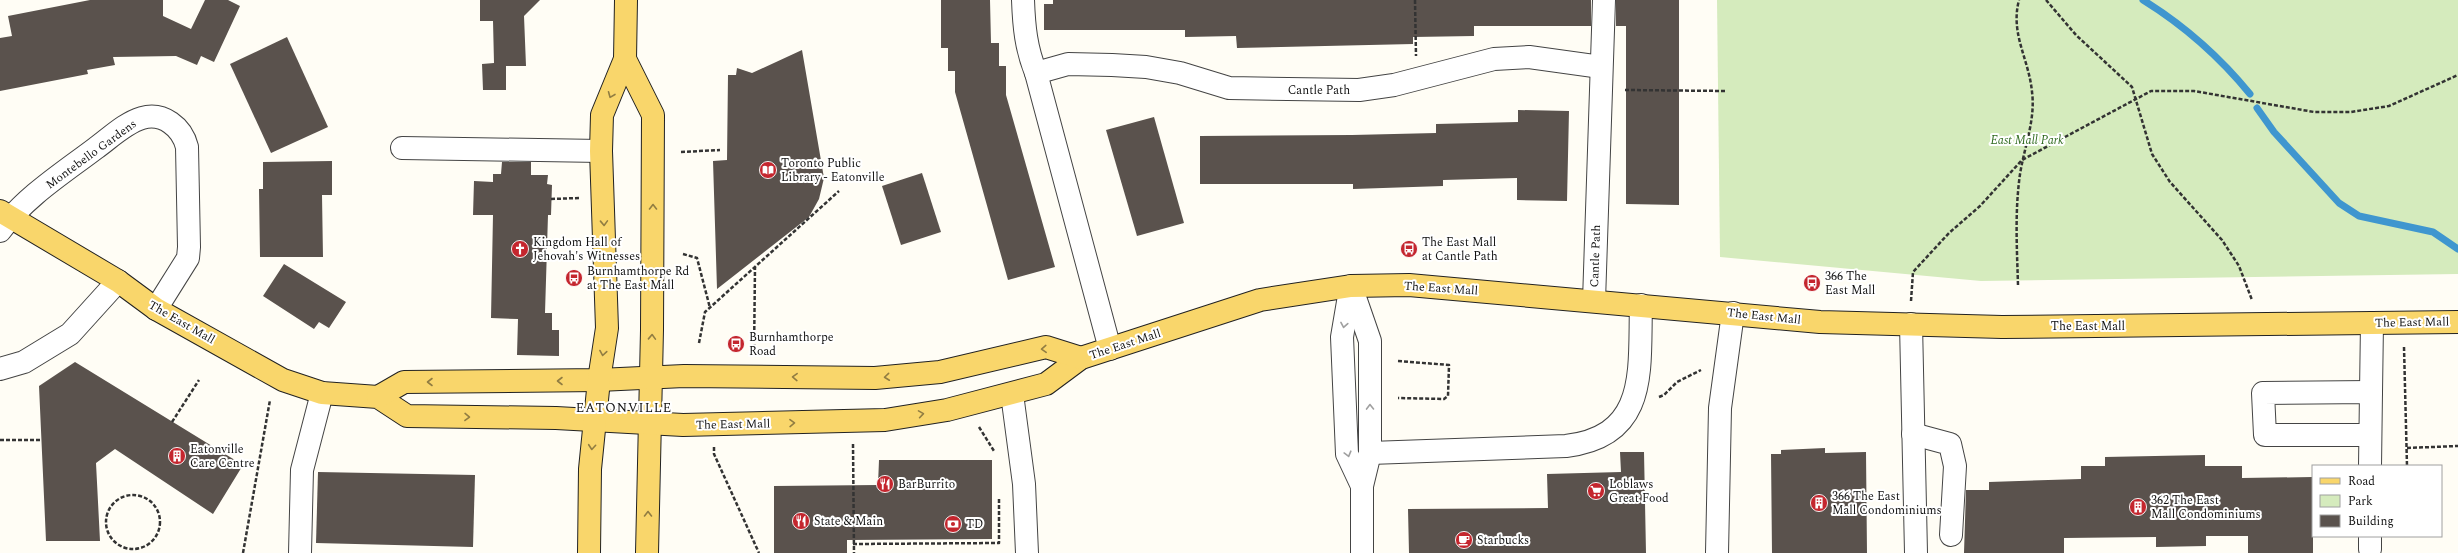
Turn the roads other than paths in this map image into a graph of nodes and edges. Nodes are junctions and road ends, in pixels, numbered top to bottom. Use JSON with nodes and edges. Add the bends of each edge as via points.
{"nodes":[{"id":1,"x":626,"y":0,"type":"edge"},
{"id":2,"x":1023,"y":0,"type":"edge"},
{"id":3,"x":1604,"y":0,"type":"edge"},
{"id":4,"x":625,"y":59,"type":"junction"},
{"id":5,"x":1601,"y":67,"type":"junction"},
{"id":6,"x":1036,"y":73,"type":"junction"},
{"id":7,"x":402,"y":148,"type":"dead end"},
{"id":8,"x":601,"y":151,"type":"junction"},
{"id":9,"x":3,"y":220,"type":"edge"},
{"id":10,"x":118,"y":281,"type":"junction"},
{"id":11,"x":1351,"y":286,"type":"junction"},
{"id":12,"x":1594,"y":301,"type":"junction"},
{"id":13,"x":1640,"y":305,"type":"junction"},
{"id":14,"x":156,"y":308,"type":"junction"},
{"id":15,"x":1733,"y":313,"type":"junction"},
{"id":16,"x":2458,"y":322,"type":"edge"},
{"id":17,"x":2372,"y":323,"type":"junction"},
{"id":18,"x":1911,"y":324,"type":"junction"},
{"id":19,"x":1110,"y":349,"type":"junction"},
{"id":20,"x":1081,"y":358,"type":"junction"},
{"id":21,"x":0,"y":369,"type":"edge"},
{"id":22,"x":651,"y":376,"type":"junction"},
{"id":23,"x":598,"y":380,"type":"junction"},
{"id":24,"x":2371,"y":392,"type":"junction"},
{"id":25,"x":322,"y":393,"type":"junction"},
{"id":26,"x":1012,"y":394,"type":"junction"},
{"id":27,"x":378,"y":397,"type":"junction"},
{"id":28,"x":594,"y":420,"type":"junction"},
{"id":29,"x":649,"y":423,"type":"junction"},
{"id":30,"x":1913,"y":434,"type":"junction"},
{"id":31,"x":2370,"y":435,"type":"junction"},
{"id":32,"x":1370,"y":453,"type":"junction"},
{"id":33,"x":2370,"y":465,"type":"edge"},
{"id":34,"x":1362,"y":486,"type":"junction"},
{"id":35,"x":1951,"y":535,"type":"dead end"},
{"id":36,"x":300,"y":553,"type":"edge"},
{"id":37,"x":589,"y":553,"type":"edge"},
{"id":38,"x":647,"y":553,"type":"edge"},
{"id":39,"x":1027,"y":553,"type":"edge"},
{"id":40,"x":1362,"y":553,"type":"edge"},
{"id":41,"x":1716,"y":553,"type":"edge"},
{"id":42,"x":1916,"y":553,"type":"edge"}],
"edges":[{"from":1,"to":4,"type":"main road"},
{"from":2,"to":6,"type":"street","via":[[1027,51]]},
{"from":3,"to":5,"type":"street","name":"Cantle Path"},
{"from":4,"to":8,"type":"main road","one_way":true,"via":[[602,115]]},
{"from":22,"to":4,"type":"main road","one_way":true,"via":[[653,115]]},
{"from":5,"to":6,"type":"street","name":"Cantle Path","via":[[1529,57],[1494,59],[1394,85],[1359,90],[1229,88],[1180,73],[1146,67],[1068,64]]},
{"from":5,"to":12,"type":"street","name":"Cantle Path"},
{"from":6,"to":19,"type":"street"},
{"from":7,"to":8,"type":"street"},
{"from":8,"to":23,"type":"main road","one_way":true,"via":[[607,328]]},
{"from":9,"to":10,"type":"main road","name":"The East Mall"},
{"from":9,"to":14,"type":"street","name":"Montebello Gardens","via":[[126,126],[148,117],[168,120],[182,134],[187,147],[189,247],[188,258]]},
{"from":10,"to":14,"type":"main road","name":"The East Mall"},
{"from":10,"to":21,"type":"street","via":[[70,334],[24,362]]},
{"from":11,"to":12,"type":"main road","name":"The East Mall","via":[[1409,285]]},
{"from":11,"to":19,"type":"main road","name":"The East Mall","via":[[1260,300]]},
{"from":32,"to":11,"type":"street","one_way":true,"via":[[1370,341]]},
{"from":11,"to":34,"type":"street","one_way":true,"via":[[1342,337],[1347,454]]},
{"from":12,"to":13,"type":"main road","name":"The East Mall"},
{"from":13,"to":15,"type":"main road","name":"The East Mall"},
{"from":13,"to":32,"type":"street","via":[[1638,379],[1632,405],[1616,427],[1601,437],[1584,444]]},
{"from":14,"to":25,"type":"main road","name":"The East Mall","via":[[276,376],[296,386]]},
{"from":15,"to":18,"type":"main road","name":"The East Mall","via":[[1820,322]]},
{"from":15,"to":41,"type":"street","via":[[1720,408]]},
{"from":16,"to":17,"type":"main road","name":"The East Mall"},
{"from":17,"to":18,"type":"main road","name":"The East Mall","via":[[2002,327]]},
{"from":17,"to":24,"type":"street"},
{"from":18,"to":30,"type":"street"},
{"from":19,"to":20,"type":"main road","name":"The East Mall"},
{"from":20,"to":22,"type":"main road","name":"The East Mall","one_way":true,"via":[[1046,347],[940,372],[875,378]]},
{"from":20,"to":26,"type":"main road","name":"The East Mall","via":[[1046,384]]},
{"from":22,"to":23,"type":"main road","name":"The East Mall"},
{"from":22,"to":29,"type":"main road"},
{"from":23,"to":27,"type":"main road","name":"The East Mall","one_way":true,"via":[[404,382]]},
{"from":23,"to":28,"type":"main road"},
{"from":24,"to":31,"type":"street"},
{"from":24,"to":31,"type":"street","via":[[2263,393],[2265,435]]},
{"from":25,"to":27,"type":"main road","name":"The East Mall"},
{"from":25,"to":36,"type":"street","via":[[302,470]]},
{"from":29,"to":26,"type":"main road","name":"The East Mall","one_way":true,"via":[[714,425],[885,420]]},
{"from":26,"to":39,"type":"street","via":[[1024,484]]},
{"from":27,"to":28,"type":"main road","name":"The East Mall","one_way":true,"via":[[407,416]]},
{"from":28,"to":29,"type":"main road","name":"The East Mall"},
{"from":28,"to":37,"type":"main road","one_way":true,"via":[[590,469]]},
{"from":38,"to":29,"type":"main road","one_way":true},
{"from":30,"to":35,"type":"street","via":[[1950,444],[1955,466]]},
{"from":30,"to":42,"type":"street"},
{"from":31,"to":33,"type":"street"},
{"from":32,"to":34,"type":"street"},
{"from":34,"to":40,"type":"street"}]}
